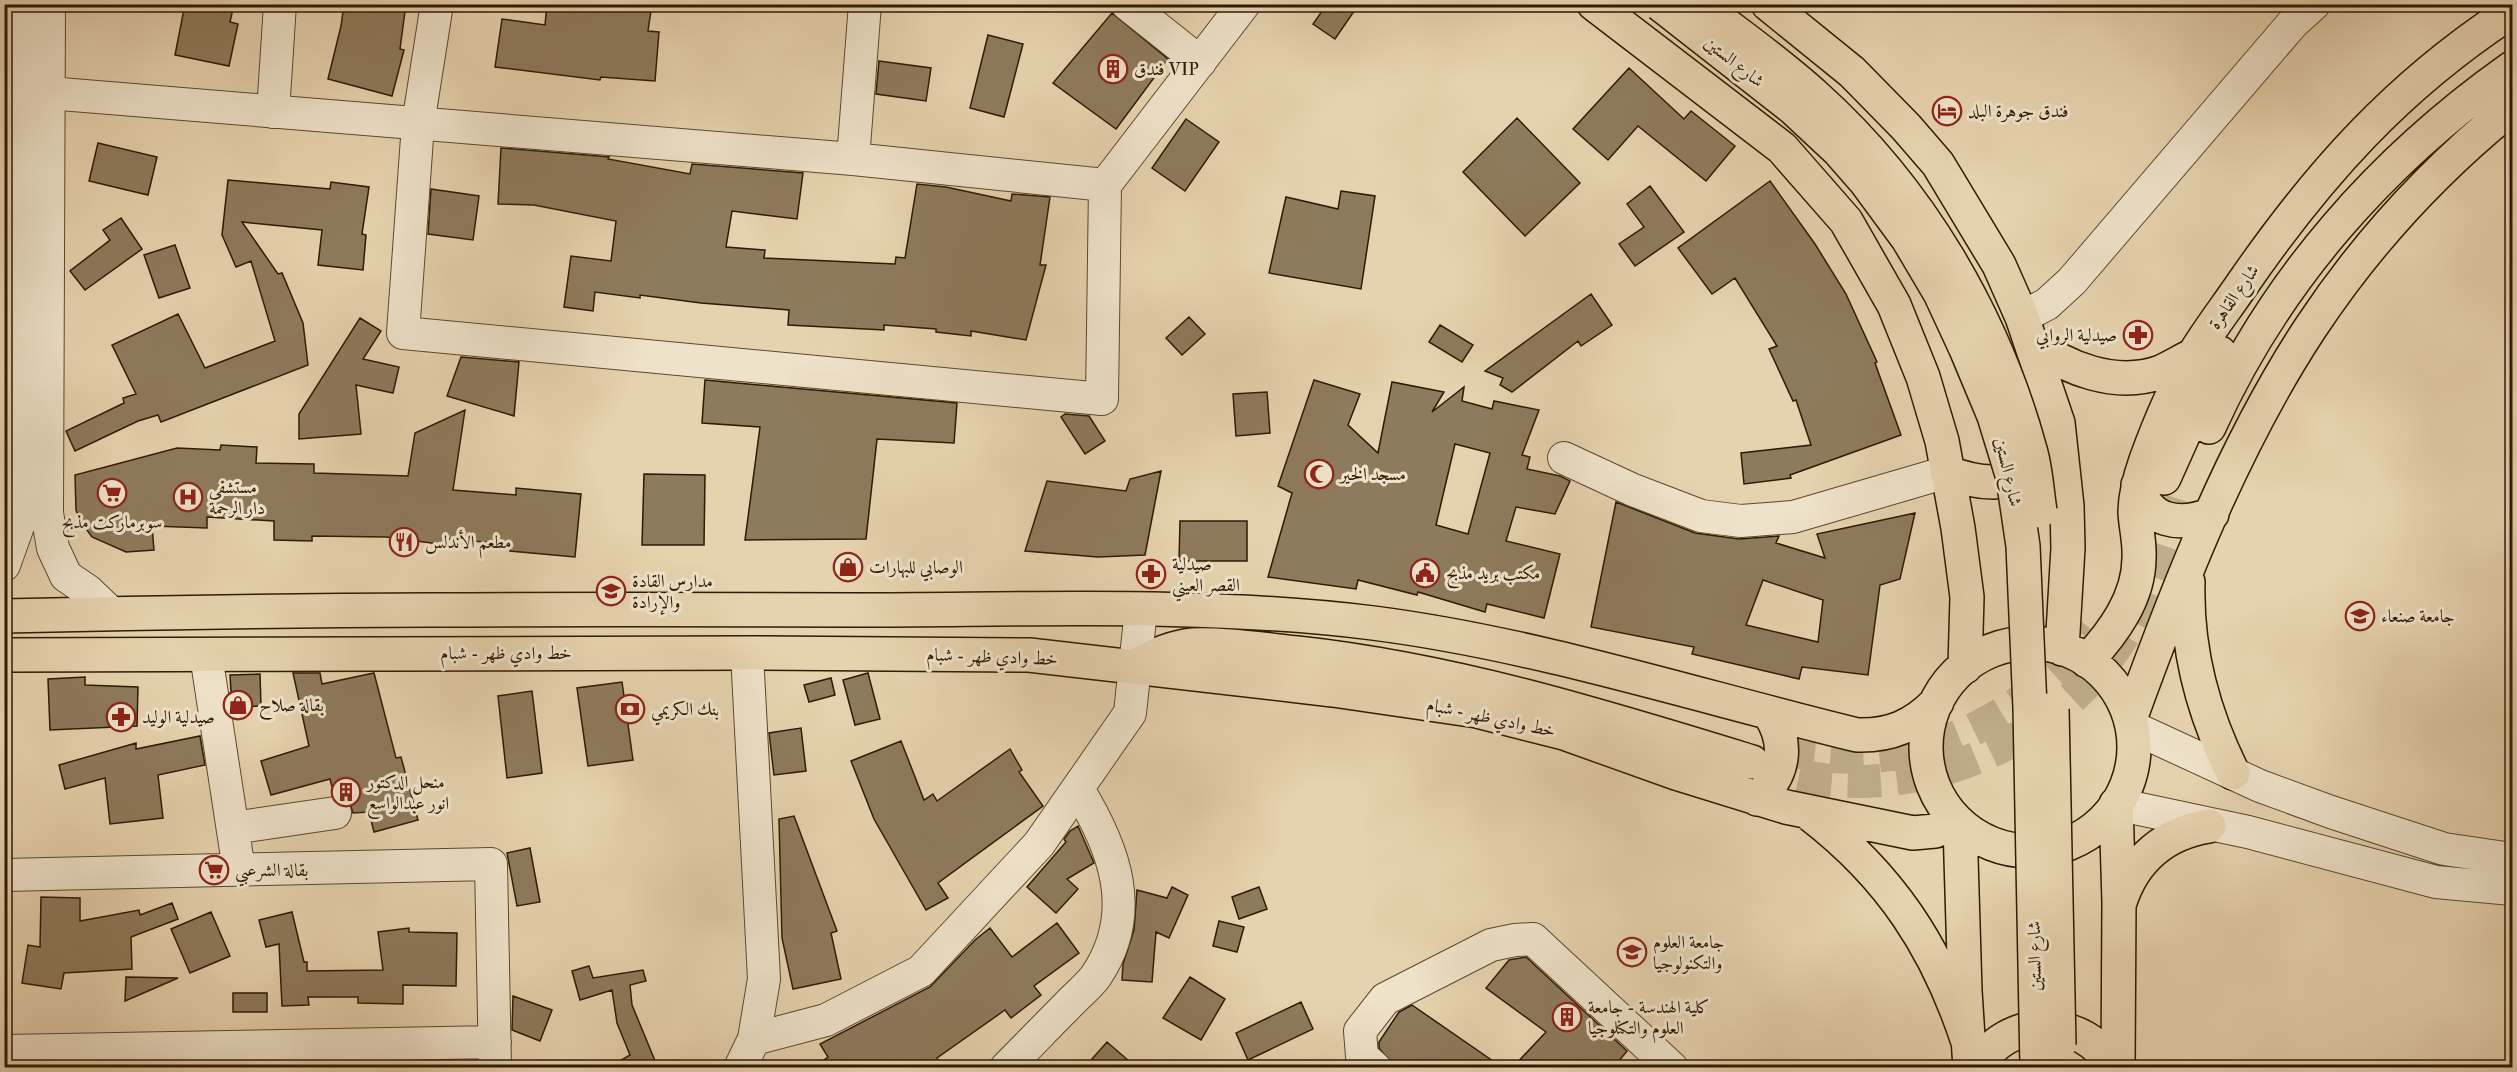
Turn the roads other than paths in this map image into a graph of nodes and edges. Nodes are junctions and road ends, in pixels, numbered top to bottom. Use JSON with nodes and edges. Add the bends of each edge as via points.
{"nodes":[{"id":1,"x":20,"y":4,"type":"edge"},
{"id":2,"x":49,"y":4,"type":"edge"},
{"id":3,"x":280,"y":4,"type":"edge"},
{"id":4,"x":437,"y":4,"type":"edge"},
{"id":5,"x":865,"y":4,"type":"edge"},
{"id":6,"x":1127,"y":4,"type":"edge"},
{"id":7,"x":1244,"y":4,"type":"edge"},
{"id":8,"x":1594,"y":4,"type":"edge"},
{"id":9,"x":1660,"y":4,"type":"edge"},
{"id":10,"x":1699,"y":4,"type":"edge"},
{"id":11,"x":1768,"y":4,"type":"edge"},
{"id":12,"x":2314,"y":4,"type":"edge"},
{"id":13,"x":2512,"y":11,"type":"edge"},
{"id":14,"x":2512,"y":38,"type":"edge"},
{"id":15,"x":1200,"y":62,"type":"junction"},
{"id":16,"x":2512,"y":68,"type":"edge"},
{"id":17,"x":37,"y":92,"type":"junction"},
{"id":18,"x":2512,"y":107,"type":"edge"},
{"id":19,"x":273,"y":112,"type":"junction"},
{"id":20,"x":418,"y":124,"type":"junction"},
{"id":21,"x":853,"y":159,"type":"junction"},
{"id":22,"x":1105,"y":185,"type":"junction"},
{"id":23,"x":2026,"y":329,"type":"junction"},
{"id":24,"x":11,"y":341,"type":"edge"},
{"id":25,"x":2194,"y":354,"type":"junction"},
{"id":26,"x":2061,"y":449,"type":"junction"},
{"id":27,"x":1564,"y":458,"type":"dead end"},
{"id":28,"x":1947,"y":472,"type":"junction"},
{"id":29,"x":2161,"y":484,"type":"junction"},
{"id":30,"x":2212,"y":514,"type":"junction"},
{"id":31,"x":4,"y":565,"type":"edge"},
{"id":32,"x":2188,"y":568,"type":"junction"},
{"id":33,"x":476,"y":608,"type":"junction"},
{"id":34,"x":1140,"y":610,"type":"junction"},
{"id":35,"x":52,"y":614,"type":"junction"},
{"id":36,"x":112,"y":614,"type":"junction"},
{"id":37,"x":4,"y":615,"type":"edge"},
{"id":38,"x":747,"y":652,"type":"junction"},
{"id":39,"x":478,"y":653,"type":"junction"},
{"id":40,"x":4,"y":655,"type":"edge"},
{"id":41,"x":53,"y":655,"type":"junction"},
{"id":42,"x":206,"y":655,"type":"junction"},
{"id":43,"x":2075,"y":655,"type":"junction"},
{"id":44,"x":1134,"y":667,"type":"junction"},
{"id":45,"x":1965,"y":667,"type":"junction"},
{"id":46,"x":1937,"y":702,"type":"junction"},
{"id":47,"x":1769,"y":712,"type":"junction"},
{"id":48,"x":2131,"y":723,"type":"junction"},
{"id":49,"x":2234,"y":773,"type":"junction"},
{"id":50,"x":1078,"y":789,"type":"junction"},
{"id":51,"x":1757,"y":798,"type":"junction"},
{"id":52,"x":2116,"y":804,"type":"junction"},
{"id":53,"x":1807,"y":812,"type":"junction"},
{"id":54,"x":335,"y":813,"type":"dead end"},
{"id":55,"x":1957,"y":822,"type":"junction"},
{"id":56,"x":2209,"y":826,"type":"junction"},
{"id":57,"x":233,"y":828,"type":"junction"},
{"id":58,"x":2444,"y":849,"type":"junction"},
{"id":59,"x":2512,"y":859,"type":"edge"},
{"id":60,"x":239,"y":870,"type":"junction"},
{"id":61,"x":4,"y":875,"type":"edge"},
{"id":62,"x":2436,"y":882,"type":"junction"},
{"id":63,"x":2512,"y":889,"type":"edge"},
{"id":64,"x":2119,"y":903,"type":"junction"},
{"id":65,"x":754,"y":1039,"type":"junction"},
{"id":66,"x":4,"y":1051,"type":"edge"},
{"id":67,"x":495,"y":1055,"type":"edge"},
{"id":68,"x":1972,"y":1059,"type":"edge"},
{"id":69,"x":740,"y":1068,"type":"edge"},
{"id":70,"x":1006,"y":1068,"type":"edge"},
{"id":71,"x":1375,"y":1068,"type":"edge"},
{"id":72,"x":1672,"y":1068,"type":"edge"},
{"id":73,"x":2037,"y":1068,"type":"edge"},
{"id":74,"x":2059,"y":1068,"type":"edge"},
{"id":75,"x":2112,"y":1068,"type":"edge"},
{"id":76,"x":2118,"y":1068,"type":"edge"}],
"edges":[{"from":1,"to":17,"type":"street"},
{"from":2,"to":17,"type":"street"},
{"from":3,"to":19,"type":"street"},
{"from":4,"to":20,"type":"street"},
{"from":5,"to":21,"type":"street"},
{"from":6,"to":15,"type":"street"},
{"from":7,"to":15,"type":"street"},
{"from":8,"to":28,"type":"main road","via":[[1782,148],[1846,221],[1894,305],[1911,346],[1942,441]]},
{"from":9,"to":73,"type":"main road","name":"شارع الستين","bridge":true,"via":[[1793,108],[1866,182],[1908,239],[1940,293],[1994,416],[2013,478],[2023,546]]},
{"from":10,"to":74,"type":"main road","name":"شارع الستين","bridge":true,"via":[[1813,93],[1899,185],[1964,284],[2012,394],[2032,454],[2047,585],[2054,742]]},
{"from":11,"to":23,"type":"main road","via":[[1852,72],[1938,164],[1999,266]]},
{"from":12,"to":23,"type":"street","via":[[2278,40],[2072,281]]},
{"from":13,"to":25,"type":"main road","name":"شارع القاهرة","via":[[2448,55],[2362,133],[2322,178]]},
{"from":14,"to":29,"type":"main road","via":[[2397,128],[2299,236],[2215,362]]},
{"from":15,"to":22,"type":"street"},
{"from":16,"to":29,"type":"main road","via":[[2421,139],[2323,241],[2244,357],[2211,424]]},
{"from":17,"to":19,"type":"street"},
{"from":17,"to":24,"type":"street"},
{"from":17,"to":36,"type":"street","via":[[47,513],[53,548],[66,576]]},
{"from":18,"to":30,"type":"main road","via":[[2410,201],[2341,284],[2282,374]]},
{"from":19,"to":20,"type":"street"},
{"from":20,"to":21,"type":"street"},
{"from":20,"to":22,"type":"street","via":[[403,333],[1102,399]]},
{"from":21,"to":22,"type":"street"},
{"from":23,"to":25,"type":"main road","via":[[2063,363],[2111,376],[2160,372]]},
{"from":23,"to":26,"type":"main road","via":[[2058,423]]},
{"from":24,"to":31,"type":"street","via":[[23,512]]},
{"from":25,"to":29,"type":"main road","name":"شارع القاهرة","via":[[2160,424]]},
{"from":26,"to":28,"type":"main road","via":[[2037,470],[2008,481],[1977,482]]},
{"from":26,"to":43,"type":"main road"},
{"from":27,"to":28,"type":"street","via":[[1701,516],[1742,521],[1793,517]]},
{"from":28,"to":45,"type":"main road","via":[[1967,597]]},
{"from":29,"to":30,"type":"main road","via":[[2142,500],[2166,518],[2187,521]]},
{"from":29,"to":43,"type":"main road","name":"شارع القاهرة","via":[[2135,511],[2140,559],[2128,604],[2117,625]]},
{"from":30,"to":32,"type":"main road"},
{"from":32,"to":48,"type":"main road"},
{"from":32,"to":49,"type":"main road","via":[[2195,672],[2211,724]]},
{"from":33,"to":34,"type":"main road"},
{"from":33,"to":36,"type":"main road"},
{"from":33,"to":39,"type":"main road"},
{"from":34,"to":44,"type":"street"},
{"from":34,"to":44,"type":"main road","via":[[1187,626],[1298,631],[1439,651],[1640,706],[1754,753],[1545,699],[1374,664],[1194,645],[1155,656]]},
{"from":34,"to":47,"type":"main road","via":[[1280,614],[1375,623],[1487,642]]},
{"from":35,"to":36,"type":"main road"},
{"from":35,"to":37,"type":"main road"},
{"from":35,"to":41,"type":"main road"},
{"from":38,"to":39,"type":"main road","name":"خط وادي ظهر - شبام"},
{"from":38,"to":44,"type":"main road","name":"خط وادي ظهر - شبام","via":[[1029,655]]},
{"from":38,"to":65,"type":"street","via":[[764,979]]},
{"from":39,"to":42,"type":"main road","name":"خط وادي ظهر - شبام"},
{"from":40,"to":41,"type":"main road","name":"خط وادي ظهر - شبام"},
{"from":41,"to":42,"type":"main road","name":"خط وادي ظهر - شبام"},
{"from":42,"to":57,"type":"street"},
{"from":43,"to":45,"type":"main road","via":[[2042,644],[2001,648]]},
{"from":43,"to":48,"type":"main road","via":[[2114,686]]},
{"from":44,"to":50,"type":"street","via":[[1130,713]]},
{"from":44,"to":51,"type":"main road","name":"خط وادي ظهر - شبام","via":[[1477,711],[1564,733]]},
{"from":45,"to":46,"type":"main road"},
{"from":46,"to":47,"type":"main road","via":[[1908,726],[1872,735],[1857,735]]},
{"from":46,"to":55,"type":"main road","via":[[1929,722],[1927,764],[1941,803]]},
{"from":47,"to":51,"type":"main road","via":[[1780,734],[1782,758],[1774,781]]},
{"from":48,"to":49,"type":"street"},
{"from":48,"to":52,"type":"main road","via":[[2132,767]]},
{"from":49,"to":58,"type":"street","via":[[2331,812]]},
{"from":50,"to":65,"type":"street","via":[[1039,844],[921,971],[826,1020]]},
{"from":50,"to":70,"type":"street","via":[[1100,825],[1120,898],[1118,919],[1110,950],[1095,978]]},
{"from":51,"to":53,"type":"main road","name":"خط وادي ظهر - شبام"},
{"from":52,"to":55,"type":"main road","via":[[2084,836],[2043,850],[2020,851],[1998,846],[1978,838]]},
{"from":52,"to":56,"type":"street"},
{"from":52,"to":64,"type":"main road"},
{"from":53,"to":55,"type":"main road","name":"خط وادي ظهر - شبام","via":[[1914,833],[1935,831]]},
{"from":53,"to":68,"type":"main road","via":[[1862,858],[1907,913],[1943,975]]},
{"from":54,"to":57,"type":"street"},
{"from":55,"to":68,"type":"main road"},
{"from":56,"to":62,"type":"street","via":[[2248,832]]},
{"from":56,"to":64,"type":"main road","via":[[2178,833],[2152,850],[2131,874]]},
{"from":57,"to":60,"type":"street"},
{"from":58,"to":59,"type":"street"},
{"from":58,"to":62,"type":"street"},
{"from":60,"to":61,"type":"street"},
{"from":60,"to":67,"type":"street","via":[[491,864]]},
{"from":62,"to":63,"type":"street"},
{"from":64,"to":76,"type":"main road"},
{"from":65,"to":69,"type":"street"},
{"from":66,"to":67,"type":"street"},
{"from":68,"to":75,"type":"main road","via":[[2014,1033],[2034,1027],[2056,1027],[2077,1033],[2095,1045]]},
{"from":71,"to":72,"type":"street","via":[[1362,1056],[1360,1031],[1385,999],[1491,945],[1533,939]]}]}
